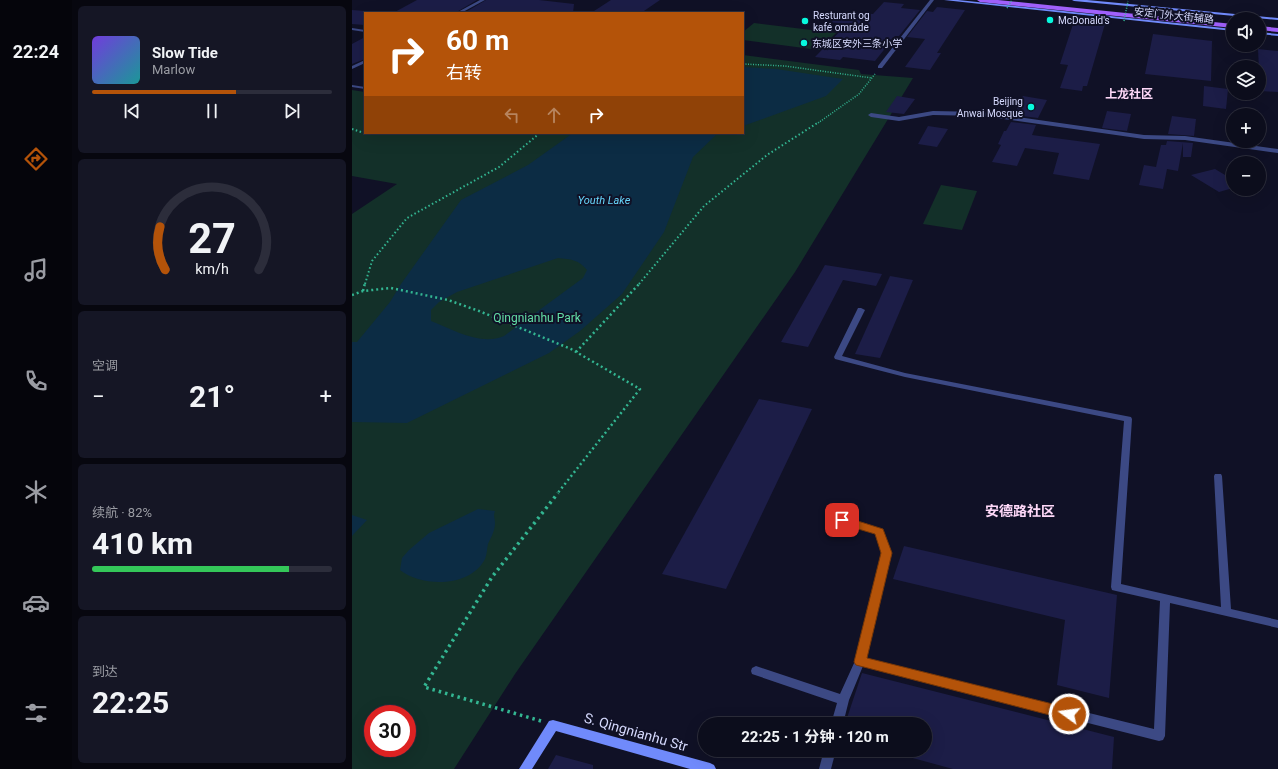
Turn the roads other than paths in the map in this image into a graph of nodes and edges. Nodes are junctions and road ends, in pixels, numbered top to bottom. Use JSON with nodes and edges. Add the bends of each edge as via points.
{"nodes":[{"id":1,"x":483,"y":0,"type":"edge"},
{"id":2,"x":932,"y":0,"type":"edge"},
{"id":3,"x":946,"y":0,"type":"edge"},
{"id":4,"x":980,"y":0,"type":"edge"},
{"id":5,"x":1021,"y":0,"type":"edge"},
{"id":6,"x":1074,"y":0,"type":"edge"},
{"id":7,"x":460,"y":12,"type":"edge"},
{"id":8,"x":1278,"y":19,"type":"edge"},
{"id":9,"x":1226,"y":20,"type":"edge"},
{"id":10,"x":1266,"y":24,"type":"edge"},
{"id":11,"x":1226,"y":25,"type":"edge"},
{"id":12,"x":1278,"y":25,"type":"edge"},
{"id":13,"x":352,"y":29,"type":"edge"},
{"id":14,"x":1226,"y":29,"type":"edge"},
{"id":15,"x":1266,"y":29,"type":"edge"},
{"id":16,"x":1278,"y":30,"type":"edge"},
{"id":17,"x":364,"y":31,"type":"edge"},
{"id":18,"x":1266,"y":34,"type":"edge"},
{"id":19,"x":1278,"y":35,"type":"edge"},
{"id":20,"x":364,"y":62,"type":"edge"},
{"id":21,"x":880,"y":67,"type":"road end"},
{"id":22,"x":352,"y":68,"type":"edge"},
{"id":23,"x":352,"y":86,"type":"edge"},
{"id":24,"x":364,"y":88,"type":"edge"},
{"id":25,"x":871,"y":115,"type":"dead end"},
{"id":26,"x":1278,"y":151,"type":"edge"},
{"id":27,"x":861,"y":310,"type":"dead end"},
{"id":28,"x":1218,"y":476,"type":"dead end"},
{"id":29,"x":842,"y":520,"type":"dead end"},
{"id":30,"x":1165,"y":598,"type":"junction"},
{"id":31,"x":1226,"y":612,"type":"junction"},
{"id":32,"x":1278,"y":624,"type":"edge"},
{"id":33,"x":860,"y":662,"type":"junction"},
{"id":34,"x":756,"y":671,"type":"dead end"},
{"id":35,"x":843,"y":700,"type":"junction"},
{"id":36,"x":839,"y":717,"type":"edge"},
{"id":37,"x":828,"y":757,"type":"edge"},
{"id":38,"x":525,"y":769,"type":"edge"},
{"id":39,"x":710,"y":769,"type":"edge"},
{"id":40,"x":825,"y":769,"type":"edge"}],
"edges":[{"from":1,"to":7,"type":"street"},
{"from":2,"to":21,"type":"street"},
{"from":3,"to":14,"type":"street","name":"安定门外大街辅路"},
{"from":4,"to":11,"type":"main road"},
{"from":5,"to":9,"type":"main road"},
{"from":6,"to":8,"type":"street","name":"安定门外大街辅路"},
{"from":10,"to":12,"type":"main road"},
{"from":13,"to":17,"type":"street"},
{"from":15,"to":16,"type":"main road"},
{"from":18,"to":19,"type":"street"},
{"from":20,"to":22,"type":"street"},
{"from":23,"to":24,"type":"street"},
{"from":25,"to":26,"type":"street","via":[[899,118],[933,112],[982,114],[1144,137],[1184,138]]},
{"from":27,"to":30,"type":"street","via":[[838,357],[905,375],[1128,419],[1116,587]]},
{"from":28,"to":31,"type":"street"},
{"from":29,"to":33,"type":"street","via":[[880,532],[887,553]]},
{"from":30,"to":31,"type":"street"},
{"from":30,"to":33,"type":"street","via":[[1159,736]]},
{"from":31,"to":32,"type":"street"},
{"from":33,"to":35,"type":"street"},
{"from":34,"to":35,"type":"street"},
{"from":35,"to":36,"type":"street"},
{"from":37,"to":40,"type":"street"},
{"from":38,"to":39,"type":"street","name":"S. Qingnianhu Str","via":[[553,725]]}]}
